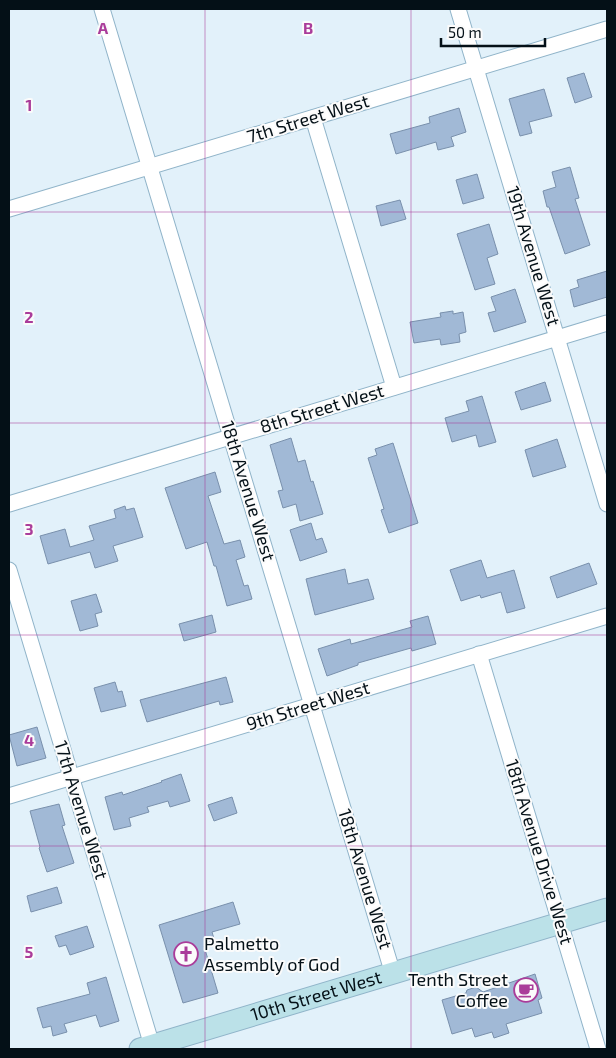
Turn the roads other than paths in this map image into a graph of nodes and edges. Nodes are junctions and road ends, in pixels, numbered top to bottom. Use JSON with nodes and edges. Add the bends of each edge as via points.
{"nodes":[{"id":1,"x":102,"y":9,"type":"edge"},
{"id":2,"x":458,"y":9,"type":"edge"},
{"id":3,"x":607,"y":29,"type":"edge"},
{"id":4,"x":476,"y":68,"type":"junction"},
{"id":5,"x":313,"y":118,"type":"junction"},
{"id":6,"x":150,"y":167,"type":"junction"},
{"id":7,"x":9,"y":209,"type":"edge"},
{"id":8,"x":607,"y":323,"type":"edge"},
{"id":9,"x":557,"y":338,"type":"junction"},
{"id":10,"x":394,"y":388,"type":"junction"},
{"id":11,"x":231,"y":436,"type":"junction"},
{"id":12,"x":9,"y":504,"type":"edge"},
{"id":13,"x":607,"y":504,"type":"edge"},
{"id":14,"x":9,"y":570,"type":"edge"},
{"id":15,"x":607,"y":616,"type":"edge"},
{"id":16,"x":479,"y":654,"type":"junction"},
{"id":17,"x":312,"y":704,"type":"junction"},
{"id":18,"x":71,"y":777,"type":"junction"},
{"id":19,"x":9,"y":796,"type":"edge"},
{"id":20,"x":607,"y":909,"type":"edge"},
{"id":21,"x":560,"y":923,"type":"junction"},
{"id":22,"x":393,"y":974,"type":"junction"},
{"id":23,"x":148,"y":1048,"type":"edge"},
{"id":24,"x":598,"y":1049,"type":"edge"}],
"edges":[{"from":1,"to":6,"type":"street","name":"18th Avenue West"},
{"from":2,"to":4,"type":"street","name":"19th Avenue West"},
{"from":3,"to":4,"type":"street","name":"7th Street West"},
{"from":4,"to":5,"type":"street","name":"7th Street West"},
{"from":4,"to":9,"type":"street","name":"19th Avenue West"},
{"from":5,"to":6,"type":"street","name":"7th Street West"},
{"from":5,"to":10,"type":"street"},
{"from":6,"to":7,"type":"street","name":"7th Street West"},
{"from":6,"to":11,"type":"street","name":"18th Avenue West"},
{"from":8,"to":9,"type":"street","name":"8th Street West"},
{"from":9,"to":10,"type":"street","name":"8th Street West"},
{"from":9,"to":13,"type":"street","name":"19th Avenue West"},
{"from":10,"to":11,"type":"street","name":"8th Street West"},
{"from":11,"to":12,"type":"street","name":"8th Street West"},
{"from":11,"to":17,"type":"street","name":"18th Avenue West"},
{"from":14,"to":18,"type":"street","name":"17th Avenue West"},
{"from":15,"to":16,"type":"street","name":"9th Street West"},
{"from":16,"to":17,"type":"street","name":"9th Street West"},
{"from":16,"to":21,"type":"street","name":"18th Avenue Drive West"},
{"from":17,"to":18,"type":"street","name":"9th Street West"},
{"from":17,"to":22,"type":"street","name":"18th Avenue West"},
{"from":18,"to":19,"type":"street","name":"9th Street West"},
{"from":18,"to":23,"type":"street","name":"17th Avenue West"},
{"from":20,"to":21,"type":"street","name":"10th Street West"},
{"from":21,"to":22,"type":"street","name":"10th Street West"},
{"from":21,"to":24,"type":"street","name":"18th Avenue Drive West"},
{"from":22,"to":23,"type":"street","name":"10th Street West"}]}
